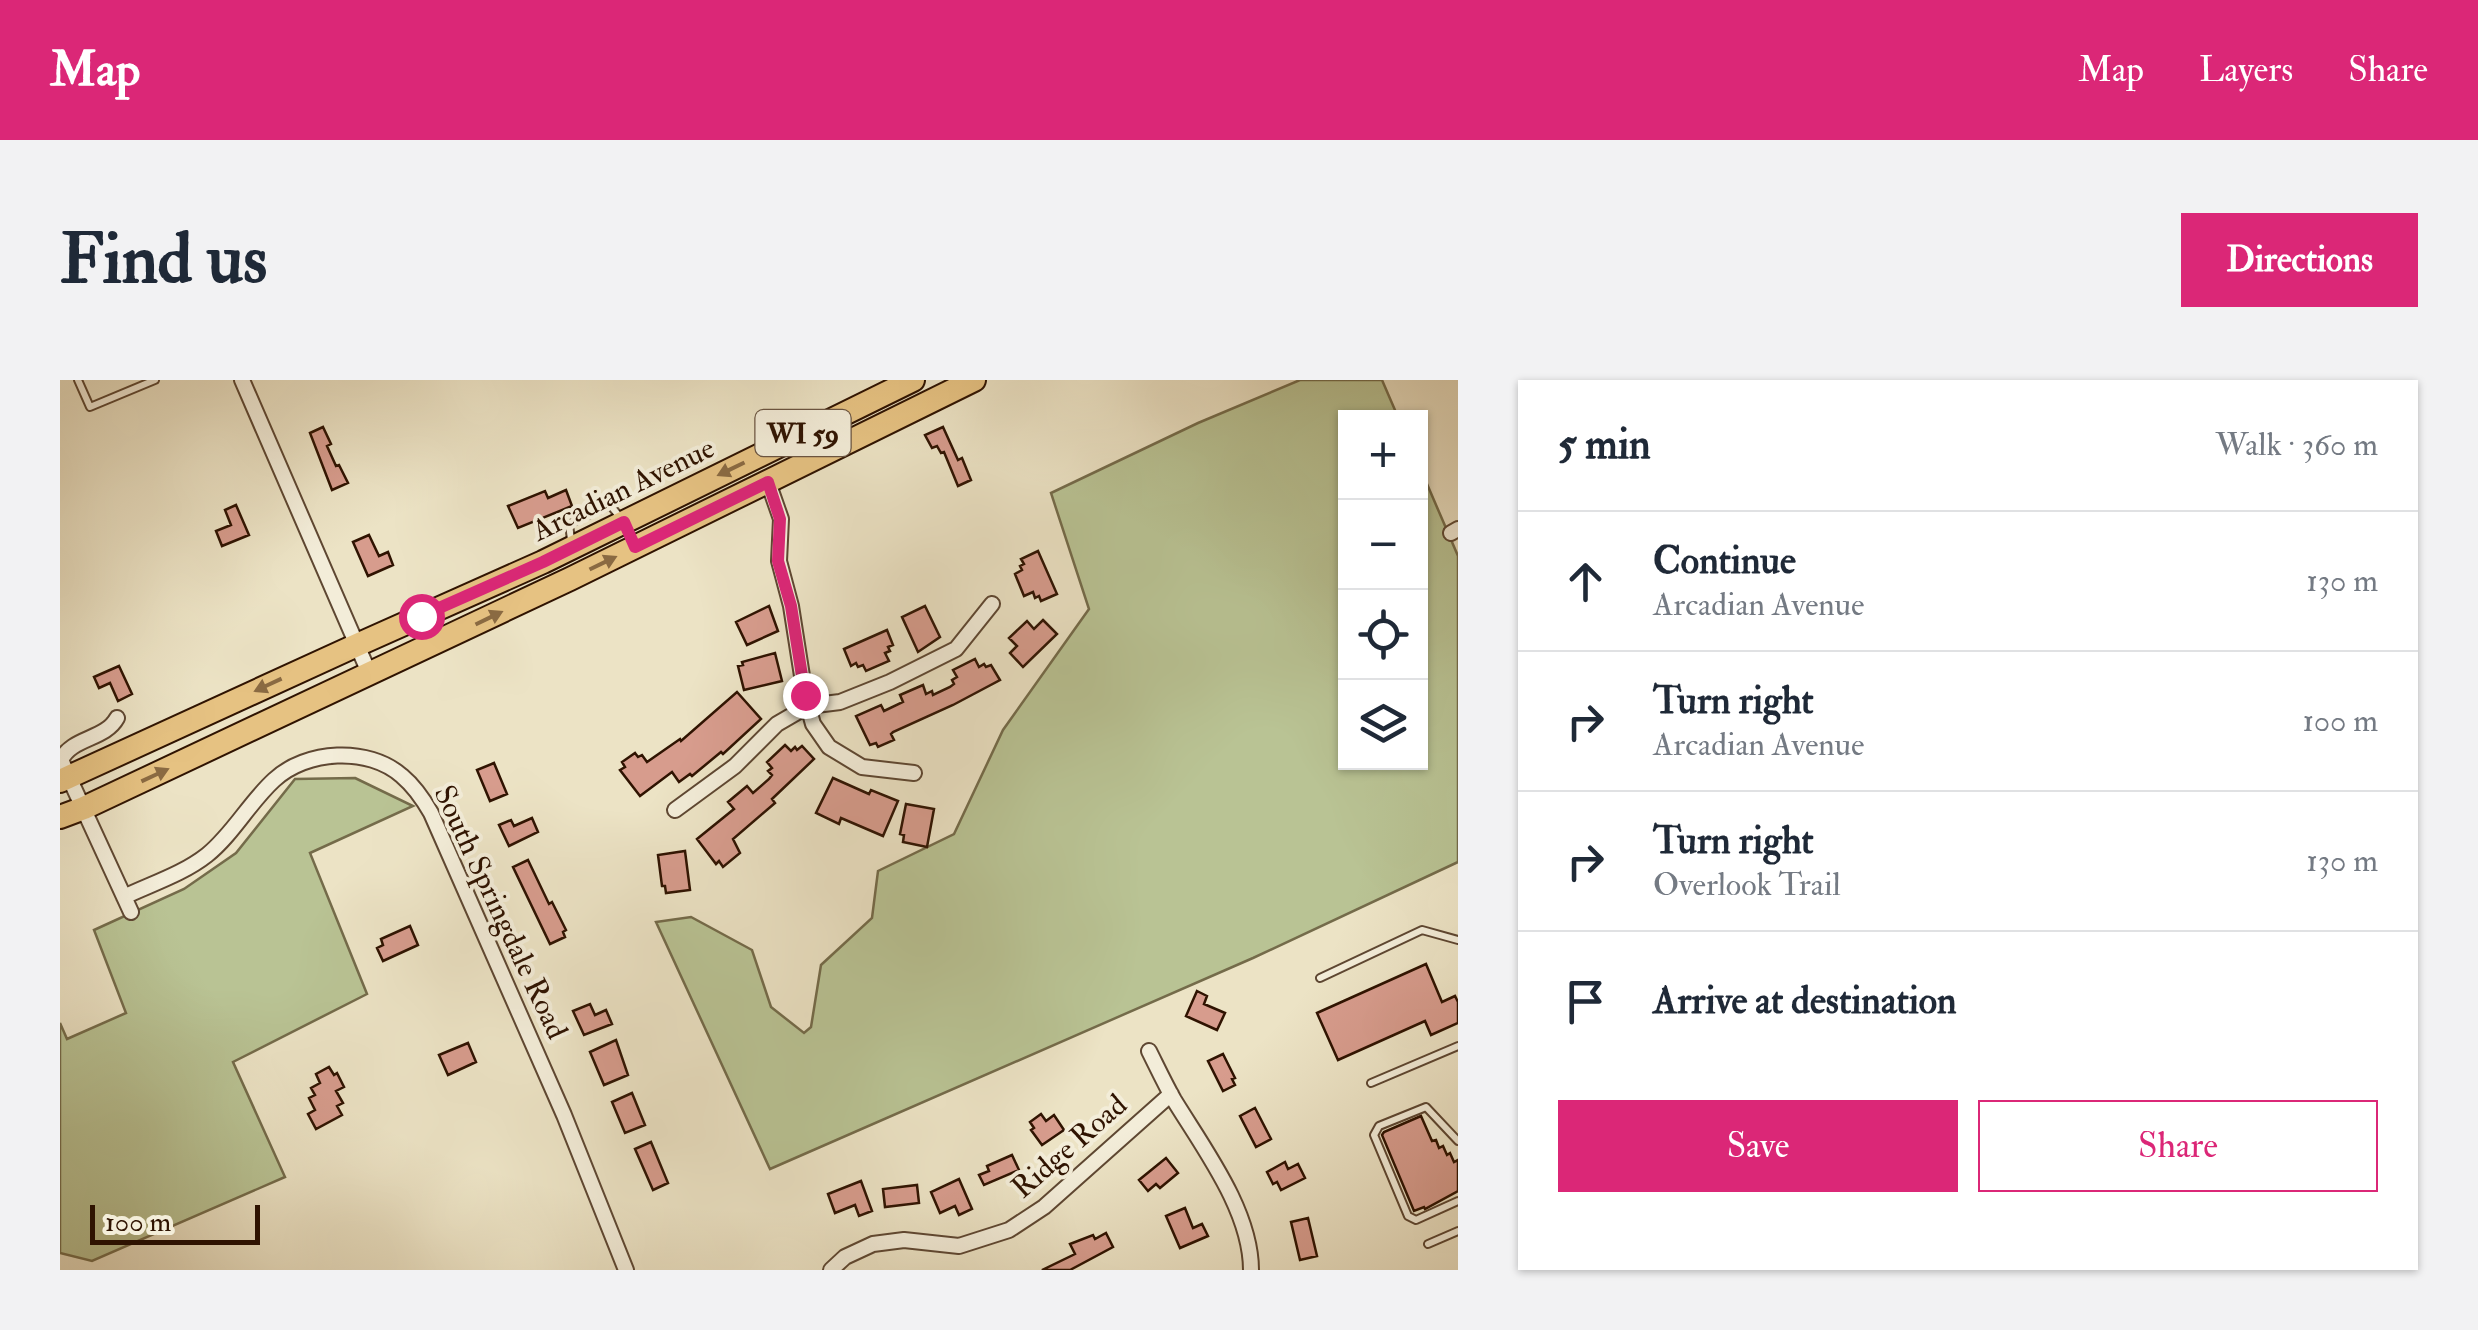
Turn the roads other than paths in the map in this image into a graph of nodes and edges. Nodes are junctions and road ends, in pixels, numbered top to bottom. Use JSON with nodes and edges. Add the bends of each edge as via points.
{"nodes":[{"id":1,"x":78,"y":380,"type":"edge"},
{"id":2,"x":155,"y":380,"type":"edge"},
{"id":3,"x":242,"y":380,"type":"edge"},
{"id":4,"x":913,"y":380,"type":"edge"},
{"id":5,"x":974,"y":380,"type":"edge"},
{"id":6,"x":768,"y":482,"type":"junction"},
{"id":7,"x":624,"y":522,"type":"junction"},
{"id":8,"x":635,"y":547,"type":"junction"},
{"id":9,"x":992,"y":604,"type":"dead end"},
{"id":10,"x":356,"y":644,"type":"junction"},
{"id":11,"x":370,"y":675,"type":"junction"},
{"id":12,"x":808,"y":706,"type":"junction"},
{"id":13,"x":117,"y":718,"type":"dead end"},
{"id":14,"x":914,"y":773,"type":"dead end"},
{"id":15,"x":64,"y":779,"type":"edge"},
{"id":16,"x":84,"y":808,"type":"junction"},
{"id":17,"x":675,"y":810,"type":"dead end"},
{"id":18,"x":60,"y":816,"type":"edge"},
{"id":19,"x":124,"y":896,"type":"junction"},
{"id":20,"x":131,"y":912,"type":"dead end"},
{"id":21,"x":1458,"y":940,"type":"edge"},
{"id":22,"x":1320,"y":978,"type":"dead end"},
{"id":23,"x":1458,"y":1046,"type":"edge"},
{"id":24,"x":1148,"y":1051,"type":"dead end"},
{"id":25,"x":1371,"y":1083,"type":"dead end"},
{"id":26,"x":1170,"y":1094,"type":"junction"},
{"id":27,"x":1458,"y":1141,"type":"edge"},
{"id":28,"x":1458,"y":1200,"type":"edge"},
{"id":29,"x":1458,"y":1230,"type":"edge"},
{"id":30,"x":1428,"y":1244,"type":"dead end"},
{"id":31,"x":626,"y":1270,"type":"edge"},
{"id":32,"x":831,"y":1270,"type":"edge"},
{"id":33,"x":1251,"y":1270,"type":"edge"}],
"edges":[{"from":1,"to":2,"type":"lane","via":[[90,408]]},
{"from":3,"to":10,"type":"street"},
{"from":4,"to":7,"type":"main road","name":"Arcadian Avenue","number":"WI 59","one_way":true},
{"from":5,"to":6,"type":"main road","name":"Arcadian Avenue","number":"WI 59"},
{"from":6,"to":8,"type":"main road","name":"Arcadian Avenue","number":"WI 59"},
{"from":6,"to":12,"type":"street","via":[[780,519],[778,561]]},
{"from":7,"to":8,"type":"main road"},
{"from":7,"to":10,"type":"main road","name":"Arcadian Avenue","number":"WI 59"},
{"from":11,"to":8,"type":"main road","name":"Arcadian Avenue","number":"WI 59","one_way":true},
{"from":9,"to":12,"type":"street","via":[[956,650],[840,702]]},
{"from":10,"to":11,"type":"street"},
{"from":10,"to":15,"type":"main road","number":"WI 59","one_way":true},
{"from":16,"to":11,"type":"main road","number":"WI 59","one_way":true},
{"from":12,"to":14,"type":"street","via":[[829,747],[862,767]]},
{"from":12,"to":17,"type":"street","via":[[776,724],[735,766]]},
{"from":13,"to":15,"type":"street","via":[[109,729],[66,750]]},
{"from":15,"to":16,"type":"street"},
{"from":16,"to":18,"type":"main road","number":"WI 59"},
{"from":16,"to":19,"type":"street"},
{"from":19,"to":20,"type":"street"},
{"from":19,"to":31,"type":"street","name":"South Springdale Road","via":[[210,853],[270,784],[297,765],[352,756],[402,776],[430,812]]},
{"from":21,"to":22,"type":"lane","via":[[1422,930]]},
{"from":23,"to":25,"type":"lane"},
{"from":24,"to":26,"type":"street"},
{"from":26,"to":32,"type":"street","name":"Ridge Road","via":[[1044,1207],[1009,1230],[959,1246],[873,1244]]},
{"from":26,"to":33,"type":"street","via":[[1236,1208]]},
{"from":27,"to":28,"type":"lane","via":[[1426,1107],[1379,1126],[1374,1136],[1408,1216],[1416,1220]]},
{"from":29,"to":30,"type":"lane"}]}
